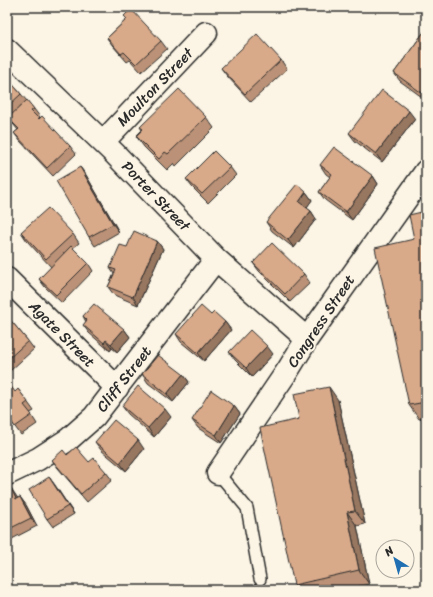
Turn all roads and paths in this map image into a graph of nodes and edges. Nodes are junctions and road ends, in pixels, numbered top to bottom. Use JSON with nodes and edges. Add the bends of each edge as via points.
{"nodes":[{"id":1,"x":206,"y":33,"type":"dead end"},
{"id":2,"x":7,"y":50,"type":"edge"},
{"id":3,"x":103,"y":142,"type":"junction"},
{"id":4,"x":426,"y":171,"type":"edge"},
{"id":5,"x":216,"y":259,"type":"junction"},
{"id":6,"x":7,"y":279,"type":"edge"},
{"id":7,"x":307,"y":339,"type":"junction"},
{"id":8,"x":117,"y":388,"type":"junction"},
{"id":9,"x":218,"y":473,"type":"joint"},
{"id":10,"x":7,"y":474,"type":"edge"},
{"id":11,"x":260,"y":579,"type":"dead end"}],
"edges":[{"from":1,"to":3,"type":"street","name":"Moulton Street"},
{"from":2,"to":3,"type":"street","name":"Porter Street"},
{"from":3,"to":5,"type":"street","name":"Porter Street"},
{"from":4,"to":7,"type":"street","name":"Congress Street"},
{"from":5,"to":7,"type":"street","name":"Porter Street"},
{"from":5,"to":8,"type":"street","name":"Cliff Street"},
{"from":6,"to":8,"type":"street","name":"Agate Street"},
{"from":7,"to":9,"type":"street","name":"Congress Street"},
{"from":8,"to":10,"type":"street","name":"Cliff Street","via":[[94,417],[69,439],[38,459]]},
{"from":9,"to":11,"type":"lane","via":[[247,508]]}]}
